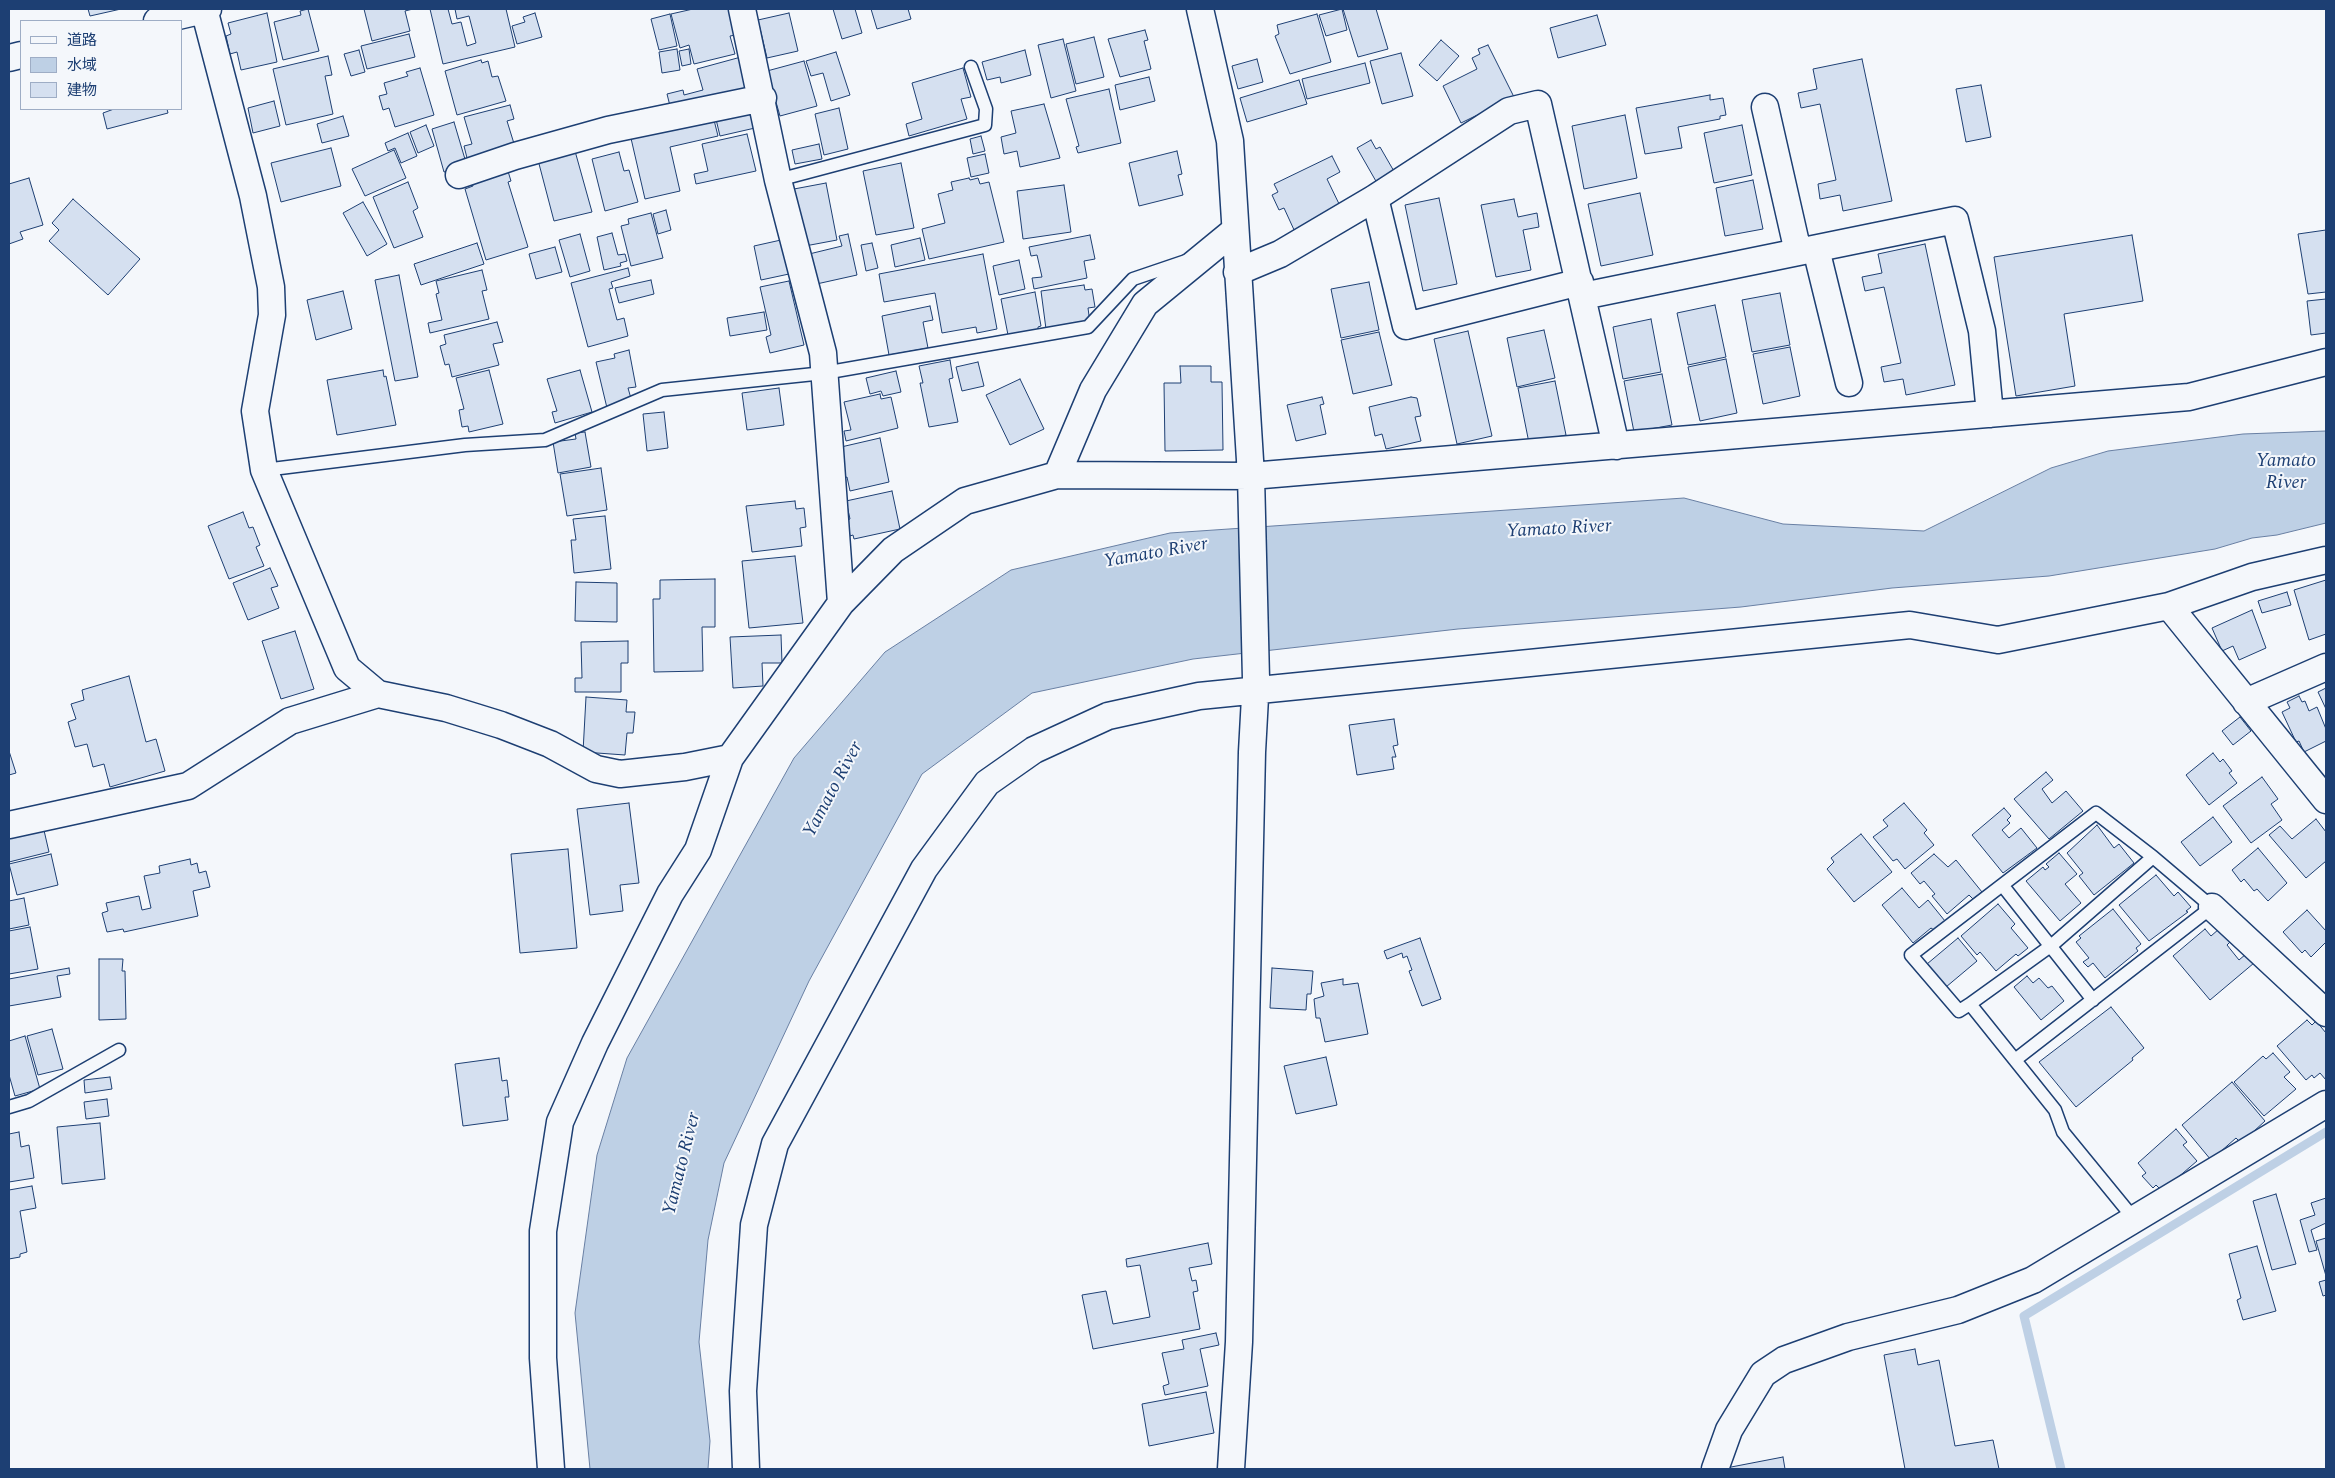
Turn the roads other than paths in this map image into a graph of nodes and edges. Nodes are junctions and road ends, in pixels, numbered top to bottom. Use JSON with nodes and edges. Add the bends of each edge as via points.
{"nodes":[{"id":1,"x":205,"y":9,"type":"edge"},
{"id":2,"x":742,"y":9,"type":"edge"},
{"id":3,"x":1200,"y":9,"type":"edge"},
{"id":4,"x":161,"y":20,"type":"edge"},
{"id":5,"x":971,"y":68,"type":"dead end"},
{"id":6,"x":763,"y":98,"type":"junction"},
{"id":7,"x":1765,"y":107,"type":"dead end"},
{"id":8,"x":459,"y":175,"type":"dead end"},
{"id":9,"x":778,"y":180,"type":"junction"},
{"id":10,"x":1375,"y":198,"type":"junction"},
{"id":11,"x":1234,"y":231,"type":"junction"},
{"id":12,"x":1807,"y":250,"type":"junction"},
{"id":13,"x":1207,"y":254,"type":"junction"},
{"id":14,"x":1237,"y":272,"type":"junction"},
{"id":15,"x":1581,"y":289,"type":"junction"},
{"id":16,"x":2326,"y":362,"type":"edge"},
{"id":17,"x":824,"y":373,"type":"junction"},
{"id":18,"x":1849,"y":382,"type":"dead end"},
{"id":19,"x":1990,"y":414,"type":"junction"},
{"id":20,"x":1616,"y":446,"type":"junction"},
{"id":21,"x":264,"y":470,"type":"junction"},
{"id":22,"x":1057,"y":475,"type":"junction"},
{"id":23,"x":1251,"y":487,"type":"junction"},
{"id":24,"x":2326,"y":560,"type":"edge"},
{"id":25,"x":841,"y":603,"type":"junction"},
{"id":26,"x":2169,"y":606,"type":"junction"},
{"id":27,"x":2326,"y":667,"type":"edge"},
{"id":28,"x":1255,"y":685,"type":"junction"},
{"id":29,"x":378,"y":694,"type":"junction"},
{"id":30,"x":2246,"y":702,"type":"junction"},
{"id":31,"x":730,"y":758,"type":"junction"},
{"id":32,"x":2326,"y":800,"type":"edge"},
{"id":33,"x":9,"y":825,"type":"edge"},
{"id":34,"x":2153,"y":857,"type":"junction"},
{"id":35,"x":2003,"y":886,"type":"junction"},
{"id":36,"x":2212,"y":907,"type":"junction"},
{"id":37,"x":2052,"y":945,"type":"junction"},
{"id":38,"x":2093,"y":1000,"type":"junction"},
{"id":39,"x":1970,"y":1004,"type":"junction"},
{"id":40,"x":2326,"y":1013,"type":"edge"},
{"id":41,"x":119,"y":1050,"type":"dead end"},
{"id":42,"x":2015,"y":1060,"type":"junction"},
{"id":43,"x":2326,"y":1104,"type":"edge"},
{"id":44,"x":9,"y":1107,"type":"edge"},
{"id":45,"x":2135,"y":1220,"type":"junction"},
{"id":46,"x":551,"y":1469,"type":"edge"},
{"id":47,"x":746,"y":1469,"type":"edge"},
{"id":48,"x":1232,"y":1469,"type":"edge"},
{"id":49,"x":1715,"y":1469,"type":"edge"}],
"edges":[{"from":1,"to":4,"type":"street"},
{"from":1,"to":21,"type":"street","via":[[253,196],[271,287],[272,315],[255,411]]},
{"from":2,"to":6,"type":"street"},
{"from":3,"to":11,"type":"street","via":[[1230,141]]},
{"from":5,"to":9,"type":"lane","via":[[986,109],[985,125]]},
{"from":6,"to":8,"type":"street","via":[[608,130]]},
{"from":6,"to":9,"type":"street"},
{"from":7,"to":12,"type":"street"},
{"from":9,"to":17,"type":"street","via":[[823,354]]},
{"from":10,"to":14,"type":"street","via":[[1280,254]]},
{"from":10,"to":15,"type":"street","via":[[1406,326]]},
{"from":10,"to":15,"type":"street","via":[[1509,111],[1538,104]]},
{"from":11,"to":13,"type":"street"},
{"from":11,"to":14,"type":"street"},
{"from":12,"to":15,"type":"street"},
{"from":12,"to":18,"type":"street"},
{"from":12,"to":19,"type":"street","via":[[1955,220],[1982,331]]},
{"from":13,"to":17,"type":"lane","via":[[1133,279],[1088,327]]},
{"from":13,"to":22,"type":"street","via":[[1145,304],[1093,390]]},
{"from":14,"to":23,"type":"street"},
{"from":15,"to":20,"type":"street"},
{"from":16,"to":19,"type":"street","via":[[2189,397]]},
{"from":17,"to":21,"type":"lane","via":[[662,390],[545,440],[464,445]]},
{"from":17,"to":25,"type":"street"},
{"from":19,"to":20,"type":"street"},
{"from":20,"to":23,"type":"street"},
{"from":21,"to":29,"type":"street","via":[[347,668]]},
{"from":22,"to":23,"type":"street"},
{"from":22,"to":25,"type":"street","via":[[966,501],[893,550]]},
{"from":23,"to":28,"type":"street"},
{"from":24,"to":26,"type":"street","via":[[2252,577]]},
{"from":25,"to":31,"type":"street"},
{"from":26,"to":28,"type":"street","via":[[1998,640],[1910,625]]},
{"from":26,"to":30,"type":"street"},
{"from":27,"to":30,"type":"street"},
{"from":28,"to":47,"type":"street","via":[[1108,716],[1034,750],[986,783],[924,868],[775,1144],[754,1225],[743,1391]]},
{"from":28,"to":48,"type":"street","via":[[1239,1342]]},
{"from":29,"to":31,"type":"street","via":[[446,708],[501,725],[550,744],[596,769],[620,774]]},
{"from":29,"to":33,"type":"street","via":[[290,721],[188,786]]},
{"from":30,"to":32,"type":"street"},
{"from":31,"to":46,"type":"street","via":[[698,850],[670,894],[595,1043],[560,1122],[543,1231],[543,1358]]},
{"from":34,"to":35,"type":"lane","via":[[2096,813]]},
{"from":34,"to":36,"type":"lane"},
{"from":34,"to":37,"type":"lane"},
{"from":35,"to":37,"type":"lane"},
{"from":35,"to":39,"type":"lane","via":[[1911,956],[1959,1011]]},
{"from":36,"to":38,"type":"lane"},
{"from":36,"to":40,"type":"street"},
{"from":37,"to":38,"type":"lane"},
{"from":37,"to":39,"type":"lane"},
{"from":38,"to":42,"type":"lane"},
{"from":39,"to":42,"type":"lane"},
{"from":41,"to":44,"type":"lane","via":[[29,1101]]},
{"from":42,"to":45,"type":"lane","via":[[2055,1110],[2063,1132]]},
{"from":43,"to":45,"type":"street"},
{"from":45,"to":49,"type":"street","via":[[2033,1280],[1958,1310],[1848,1337],[1784,1360],[1762,1374],[1729,1430]]}]}
